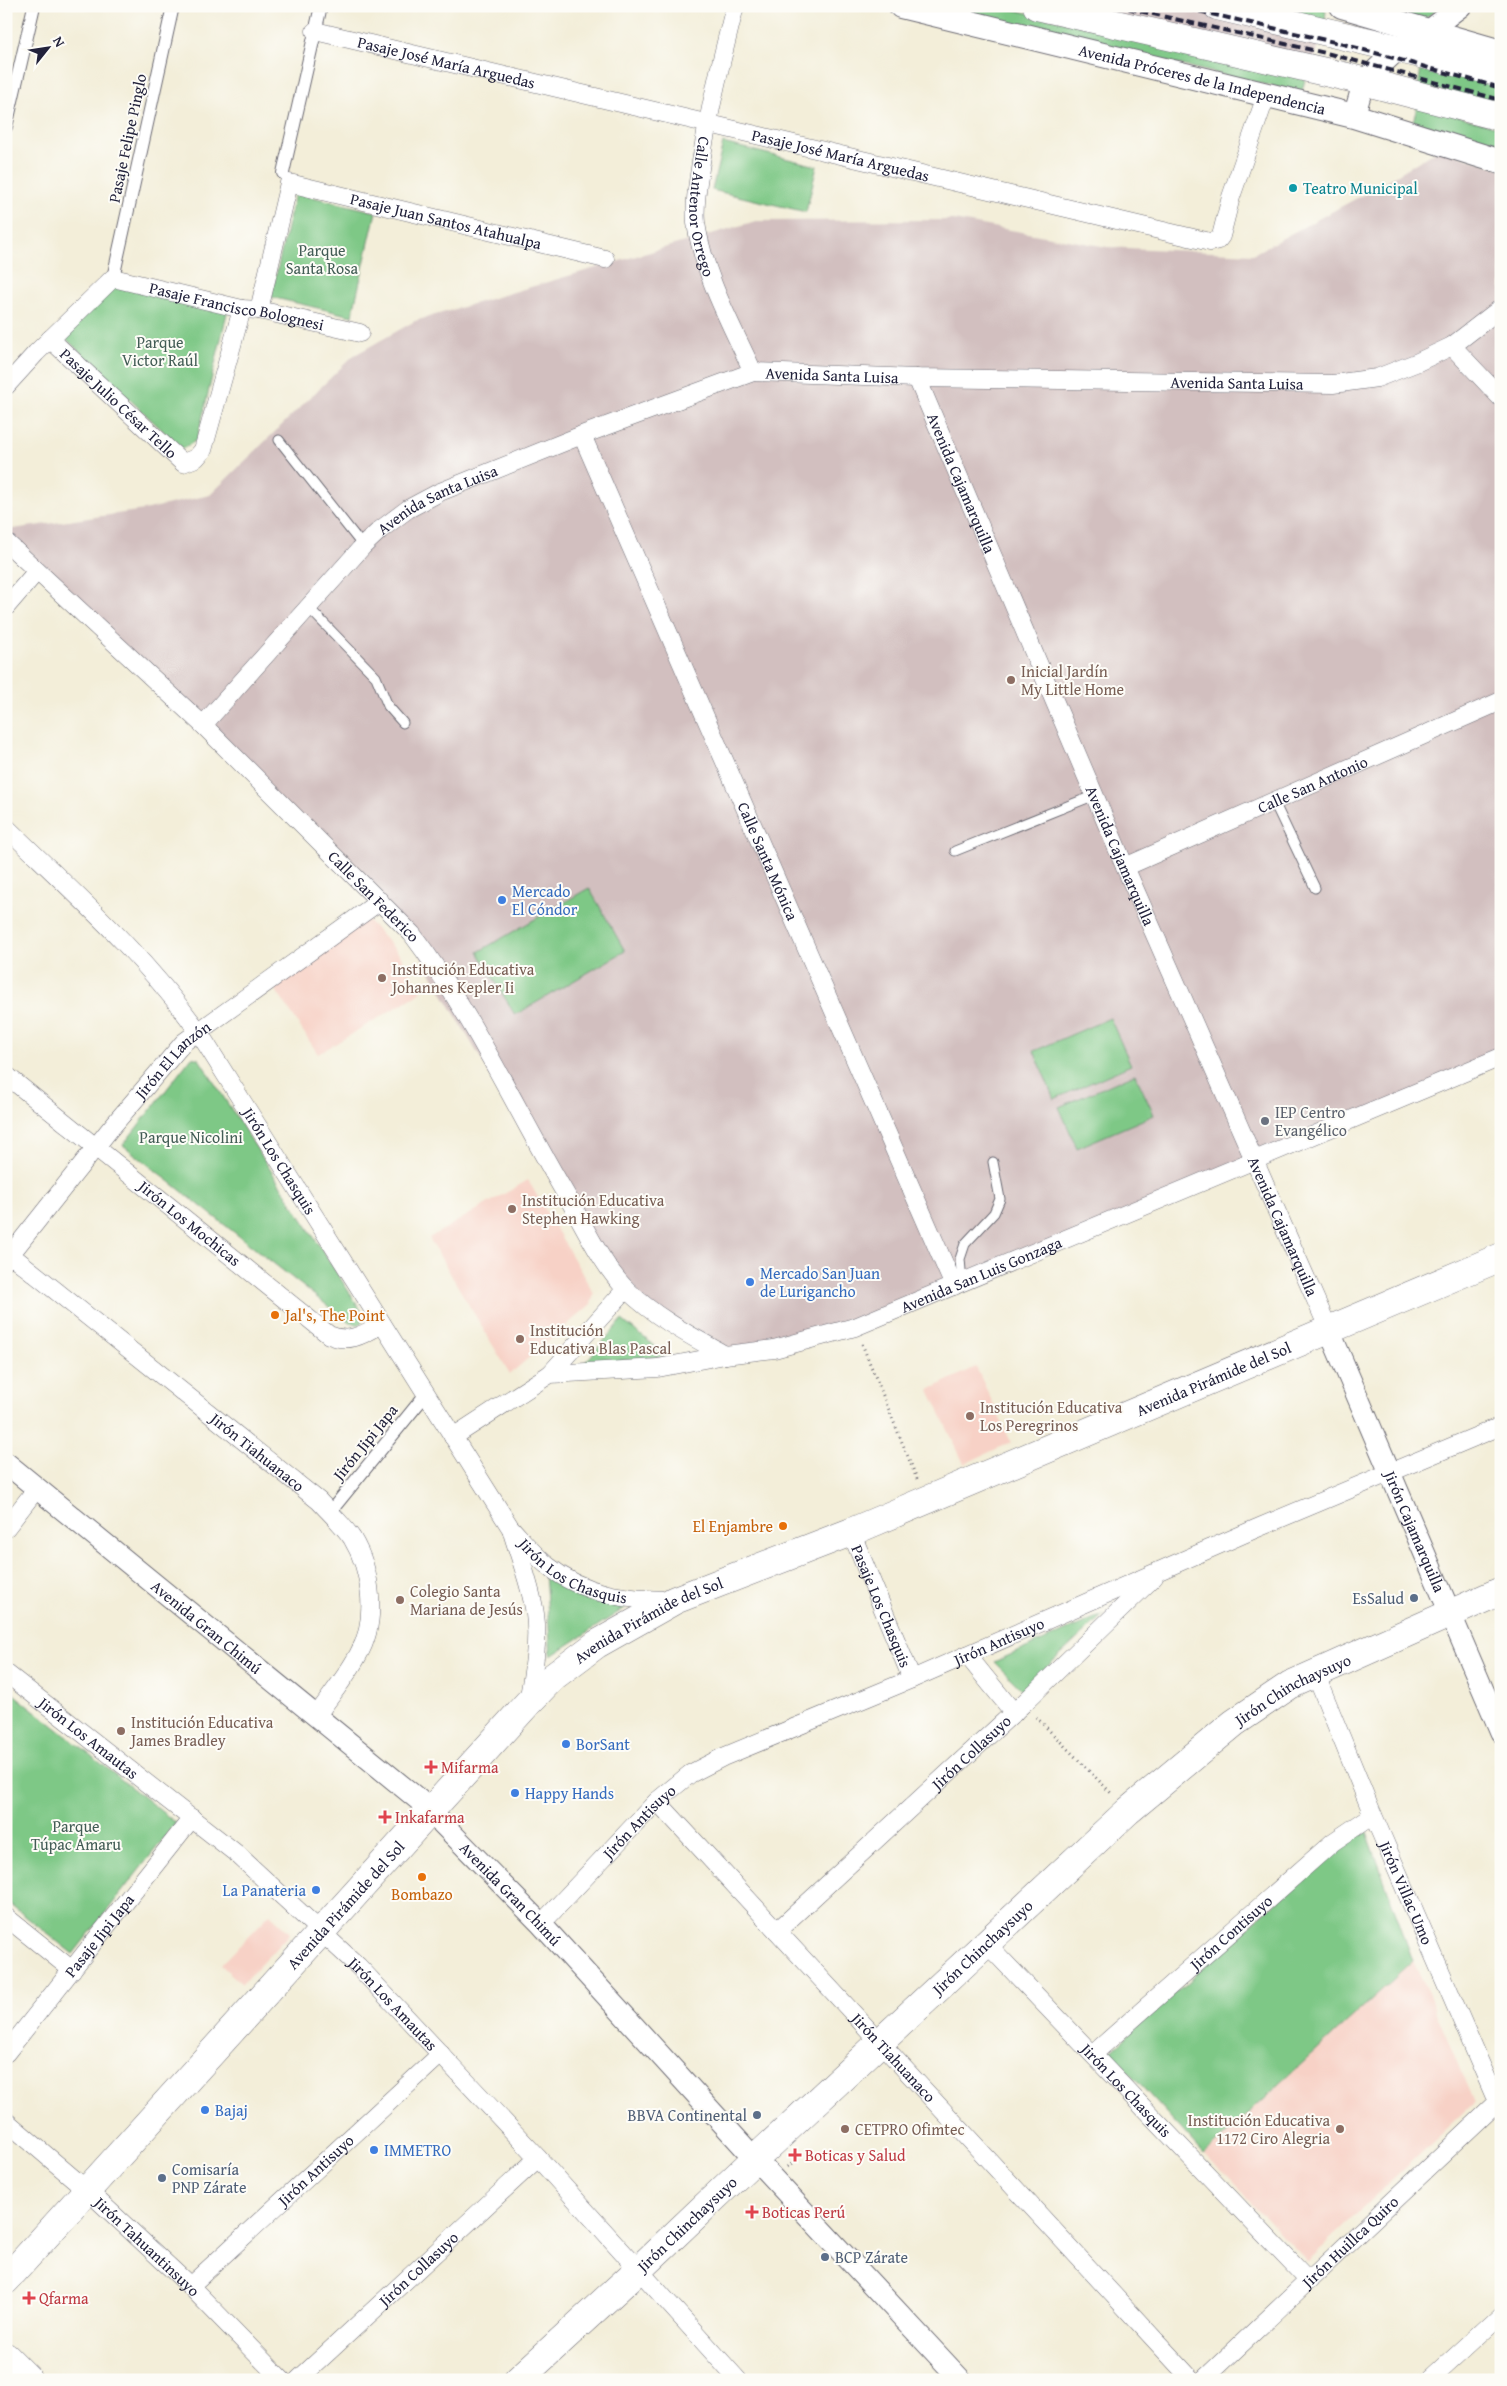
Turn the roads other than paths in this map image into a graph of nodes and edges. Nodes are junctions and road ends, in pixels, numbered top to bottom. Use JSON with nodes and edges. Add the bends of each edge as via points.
{"nodes":[{"id":1,"x":34,"y":6,"type":"edge"},
{"id":2,"x":173,"y":6,"type":"edge"},
{"id":3,"x":321,"y":6,"type":"edge"},
{"id":4,"x":735,"y":6,"type":"edge"},
{"id":5,"x":901,"y":6,"type":"edge"},
{"id":6,"x":1037,"y":6,"type":"edge"},
{"id":7,"x":1217,"y":6,"type":"edge"},
{"id":8,"x":1342,"y":6,"type":"edge"},
{"id":9,"x":1461,"y":6,"type":"edge"},
{"id":10,"x":315,"y":32,"type":"junction"},
{"id":11,"x":1427,"y":32,"type":"junction"},
{"id":12,"x":1397,"y":50,"type":"junction"},
{"id":13,"x":1499,"y":54,"type":"edge"},
{"id":14,"x":1364,"y":81,"type":"junction"},
{"id":15,"x":1266,"y":96,"type":"junction"},
{"id":16,"x":1354,"y":116,"type":"junction"},
{"id":17,"x":1501,"y":117,"type":"edge"},
{"id":18,"x":706,"y":123,"type":"junction"},
{"id":19,"x":6,"y":127,"type":"edge"},
{"id":20,"x":1501,"y":162,"type":"edge"},
{"id":21,"x":286,"y":178,"type":"junction"},
{"id":22,"x":605,"y":259,"type":"dead end"},
{"id":23,"x":112,"y":278,"type":"junction"},
{"id":24,"x":1501,"y":308,"type":"edge"},
{"id":25,"x":250,"y":310,"type":"junction"},
{"id":26,"x":360,"y":333,"type":"dead end"},
{"id":27,"x":50,"y":339,"type":"junction"},
{"id":28,"x":1452,"y":346,"type":"junction"},
{"id":29,"x":753,"y":372,"type":"junction"},
{"id":30,"x":917,"y":378,"type":"junction"},
{"id":31,"x":6,"y":386,"type":"edge"},
{"id":32,"x":1501,"y":398,"type":"edge"},
{"id":33,"x":582,"y":435,"type":"junction"},
{"id":34,"x":279,"y":440,"type":"dead end"},
{"id":35,"x":6,"y":542,"type":"edge"},
{"id":36,"x":363,"y":546,"type":"junction"},
{"id":37,"x":37,"y":571,"type":"junction"},
{"id":38,"x":6,"y":607,"type":"edge"},
{"id":39,"x":308,"y":607,"type":"junction"},
{"id":40,"x":1501,"y":701,"type":"edge"},
{"id":41,"x":403,"y":723,"type":"dead end"},
{"id":42,"x":203,"y":725,"type":"junction"},
{"id":43,"x":1095,"y":795,"type":"junction"},
{"id":44,"x":1274,"y":802,"type":"junction"},
{"id":45,"x":6,"y":827,"type":"edge"},
{"id":46,"x":955,"y":851,"type":"dead end"},
{"id":47,"x":1125,"y":867,"type":"junction"},
{"id":48,"x":1315,"y":888,"type":"dead end"},
{"id":49,"x":380,"y":901,"type":"junction"},
{"id":50,"x":198,"y":1031,"type":"junction"},
{"id":51,"x":1501,"y":1057,"type":"edge"},
{"id":52,"x":6,"y":1075,"type":"edge"},
{"id":53,"x":96,"y":1147,"type":"junction"},
{"id":54,"x":1256,"y":1160,"type":"junction"},
{"id":55,"x":993,"y":1162,"type":"dead end"},
{"id":56,"x":8,"y":1255,"type":"edge"},
{"id":57,"x":1501,"y":1257,"type":"edge"},
{"id":58,"x":958,"y":1284,"type":"junction"},
{"id":59,"x":626,"y":1289,"type":"junction"},
{"id":60,"x":382,"y":1324,"type":"junction"},
{"id":61,"x":1328,"y":1330,"type":"junction"},
{"id":62,"x":725,"y":1355,"type":"junction"},
{"id":63,"x":550,"y":1374,"type":"junction"},
{"id":64,"x":426,"y":1394,"type":"junction"},
{"id":65,"x":1501,"y":1426,"type":"edge"},
{"id":66,"x":453,"y":1436,"type":"junction"},
{"id":67,"x":6,"y":1463,"type":"edge"},
{"id":68,"x":1390,"y":1474,"type":"junction"},
{"id":69,"x":37,"y":1488,"type":"junction"},
{"id":70,"x":330,"y":1512,"type":"junction"},
{"id":71,"x":510,"y":1527,"type":"junction"},
{"id":72,"x":6,"y":1528,"type":"edge"},
{"id":73,"x":851,"y":1532,"type":"junction"},
{"id":74,"x":1162,"y":1570,"type":"junction"},
{"id":75,"x":1501,"y":1591,"type":"edge"},
{"id":76,"x":675,"y":1600,"type":"junction"},
{"id":77,"x":1450,"y":1613,"type":"junction"},
{"id":78,"x":967,"y":1655,"type":"junction"},
{"id":79,"x":6,"y":1673,"type":"edge"},
{"id":80,"x":1315,"y":1673,"type":"junction"},
{"id":81,"x":912,"y":1679,"type":"junction"},
{"id":82,"x":528,"y":1703,"type":"junction"},
{"id":83,"x":1019,"y":1709,"type":"junction"},
{"id":84,"x":317,"y":1714,"type":"junction"},
{"id":85,"x":1501,"y":1732,"type":"edge"},
{"id":86,"x":657,"y":1801,"type":"junction"},
{"id":87,"x":431,"y":1812,"type":"junction"},
{"id":88,"x":1373,"y":1815,"type":"junction"},
{"id":89,"x":192,"y":1818,"type":"junction"},
{"id":90,"x":6,"y":1917,"type":"edge"},
{"id":91,"x":542,"y":1924,"type":"junction"},
{"id":92,"x":777,"y":1931,"type":"junction"},
{"id":93,"x":321,"y":1932,"type":"junction"},
{"id":94,"x":987,"y":1944,"type":"junction"},
{"id":95,"x":72,"y":1970,"type":"junction"},
{"id":96,"x":879,"y":2043,"type":"junction"},
{"id":97,"x":6,"y":2053,"type":"edge"},
{"id":98,"x":441,"y":2054,"type":"junction"},
{"id":99,"x":1093,"y":2054,"type":"junction"},
{"id":100,"x":1499,"y":2107,"type":"edge"},
{"id":101,"x":6,"y":2121,"type":"edge"},
{"id":102,"x":538,"y":2158,"type":"junction"},
{"id":103,"x":755,"y":2159,"type":"junction"},
{"id":104,"x":87,"y":2190,"type":"junction"},
{"id":105,"x":638,"y":2270,"type":"junction"},
{"id":106,"x":6,"y":2280,"type":"edge"},
{"id":107,"x":1309,"y":2280,"type":"junction"},
{"id":108,"x":190,"y":2286,"type":"junction"},
{"id":109,"x":1501,"y":2315,"type":"edge"},
{"id":110,"x":6,"y":2357,"type":"edge"},
{"id":111,"x":29,"y":2380,"type":"edge"},
{"id":112,"x":282,"y":2380,"type":"edge"},
{"id":113,"x":298,"y":2380,"type":"edge"},
{"id":114,"x":518,"y":2380,"type":"edge"},
{"id":115,"x":738,"y":2380,"type":"edge"},
{"id":116,"x":961,"y":2380,"type":"edge"},
{"id":117,"x":1192,"y":2380,"type":"edge"},
{"id":118,"x":1204,"y":2380,"type":"edge"},
{"id":119,"x":1430,"y":2380,"type":"edge"}],
"edges":[{"from":1,"to":19,"type":"street"},
{"from":2,"to":23,"type":"street","name":"Pasaje Felipe Pinglo"},
{"from":3,"to":10,"type":"street"},
{"from":4,"to":18,"type":"street","name":"Calle Antenor Orrego"},
{"from":5,"to":15,"type":"main road","name":"Avenida Próceres de la Independencia"},
{"from":6,"to":14,"type":"main road"},
{"from":7,"to":12,"type":"main road"},
{"from":8,"to":11,"type":"main road"},
{"from":9,"to":11,"type":"street"},
{"from":10,"to":18,"type":"street","name":"Pasaje José María Arguedas"},
{"from":10,"to":21,"type":"street"},
{"from":11,"to":12,"type":"street"},
{"from":11,"to":13,"type":"main road"},
{"from":12,"to":13,"type":"main road"},
{"from":12,"to":14,"type":"street"},
{"from":14,"to":16,"type":"street"},
{"from":14,"to":17,"type":"main road"},
{"from":15,"to":16,"type":"main road","name":"Avenida Próceres de la Independencia"},
{"from":15,"to":18,"type":"street","name":"Pasaje José María Arguedas","via":[[1221,236],[1214,242]]},
{"from":16,"to":20,"type":"main road","name":"Avenida Próceres de la Independencia"},
{"from":18,"to":29,"type":"street","name":"Calle Antenor Orrego","via":[[696,190],[696,222],[716,292]]},
{"from":21,"to":22,"type":"street","name":"Pasaje Juan Santos Atahualpa"},
{"from":21,"to":25,"type":"street"},
{"from":23,"to":25,"type":"street","name":"Pasaje Francisco Bolognesi"},
{"from":23,"to":27,"type":"street"},
{"from":24,"to":28,"type":"street","name":"Avenida Santa Luisa"},
{"from":25,"to":26,"type":"street","name":"Pasaje Francisco Bolognesi"},
{"from":25,"to":27,"type":"street","name":"Pasaje Julio César Tello","via":[[203,450],[190,462],[183,463]]},
{"from":27,"to":31,"type":"street"},
{"from":28,"to":30,"type":"street","name":"Avenida Santa Luisa","via":[[1377,378],[1333,384]]},
{"from":28,"to":32,"type":"street"},
{"from":29,"to":30,"type":"street","name":"Avenida Santa Luisa"},
{"from":29,"to":33,"type":"street","name":"Avenida Santa Luisa"},
{"from":30,"to":43,"type":"street","name":"Avenida Cajamarquilla"},
{"from":33,"to":36,"type":"street","name":"Avenida Santa Luisa","via":[[440,492],[408,509]]},
{"from":33,"to":58,"type":"street","name":"Calle Santa Mónica"},
{"from":34,"to":36,"type":"lane"},
{"from":35,"to":37,"type":"street","name":"Calle San Federico"},
{"from":36,"to":39,"type":"street","name":"Avenida Santa Luisa"},
{"from":37,"to":38,"type":"street"},
{"from":37,"to":42,"type":"street","name":"Calle San Federico"},
{"from":39,"to":41,"type":"lane","via":[[376,678],[388,706]]},
{"from":39,"to":42,"type":"street","name":"Avenida Santa Luisa"},
{"from":40,"to":44,"type":"street","name":"Calle San Antonio"},
{"from":42,"to":49,"type":"street","name":"Calle San Federico"},
{"from":43,"to":46,"type":"lane"},
{"from":43,"to":47,"type":"street","name":"Avenida Cajamarquilla"},
{"from":44,"to":47,"type":"street","name":"Calle San Antonio"},
{"from":44,"to":48,"type":"lane"},
{"from":45,"to":50,"type":"street","name":"Jirón Los Chasquis","via":[[136,954],[171,993]]},
{"from":47,"to":54,"type":"street","name":"Avenida Cajamarquilla"},
{"from":49,"to":50,"type":"street","name":"Jirón El Lanzón"},
{"from":49,"to":59,"type":"street","name":"Calle San Federico","via":[[412,934],[439,970],[603,1258]]},
{"from":50,"to":53,"type":"street","name":"Jirón El Lanzón","via":[[184,1042]]},
{"from":50,"to":60,"type":"street","name":"Jirón Los Chasquis"},
{"from":51,"to":54,"type":"street","name":"Avenida San Luis Gonzaga"},
{"from":52,"to":53,"type":"street","name":"Jirón Los Mochicas"},
{"from":53,"to":56,"type":"street","name":"Jirón El Lanzón"},
{"from":53,"to":60,"type":"street","name":"Jirón Los Mochicas","via":[[330,1335],[345,1340],[356,1338]]},
{"from":54,"to":58,"type":"street","name":"Avenida San Luis Gonzaga"},
{"from":54,"to":61,"type":"street","name":"Avenida Cajamarquilla"},
{"from":55,"to":58,"type":"lane","via":[[1000,1199],[994,1213],[965,1244]]},
{"from":56,"to":70,"type":"street","name":"Jirón Tiahuanaco"},
{"from":57,"to":61,"type":"main road","name":"Avenida Pirámide del Sol"},
{"from":58,"to":62,"type":"street","name":"Avenida San Luis Gonzaga","via":[[855,1327],[774,1349]]},
{"from":59,"to":62,"type":"street","name":"Calle San Federico","via":[[689,1336]]},
{"from":59,"to":63,"type":"street"},
{"from":60,"to":64,"type":"street","name":"Jirón Los Chasquis"},
{"from":61,"to":68,"type":"street","name":"Jirón Cajamarquilla"},
{"from":61,"to":73,"type":"main road","name":"Avenida Pirámide del Sol"},
{"from":62,"to":63,"type":"street","name":"Avenida San Luis Gonzaga","via":[[658,1368]]},
{"from":63,"to":66,"type":"street","name":"Avenida San Luis Gonzaga"},
{"from":64,"to":66,"type":"street","name":"Jirón Los Chasquis"},
{"from":64,"to":70,"type":"street","name":"Jirón Jipi Japa"},
{"from":65,"to":68,"type":"street","name":"Jirón Antisuyo"},
{"from":66,"to":71,"type":"street","name":"Jirón Los Chasquis"},
{"from":67,"to":69,"type":"street","name":"Avenida Gran Chimú"},
{"from":68,"to":74,"type":"street","name":"Jirón Antisuyo"},
{"from":68,"to":77,"type":"street","name":"Jirón Cajamarquilla"},
{"from":69,"to":72,"type":"street"},
{"from":69,"to":84,"type":"street","name":"Avenida Gran Chimú"},
{"from":70,"to":84,"type":"street","name":"Jirón Tiahuanaco","via":[[351,1538],[363,1561],[370,1609],[368,1632],[359,1654]]},
{"from":71,"to":76,"type":"street","name":"Jirón Los Chasquis","via":[[547,1566],[573,1584],[605,1595]]},
{"from":71,"to":82,"type":"street","name":"Jirón Los Chasquis","via":[[535,1616],[534,1670]]},
{"from":73,"to":76,"type":"main road","name":"Avenida Pirámide del Sol"},
{"from":73,"to":81,"type":"street","name":"Pasaje Los Chasquis"},
{"from":74,"to":78,"type":"street","name":"Jirón Antisuyo"},
{"from":74,"to":83,"type":"street","name":"Jirón Collasuyo"},
{"from":75,"to":77,"type":"main road","name":"Jirón Chinchaysuyo"},
{"from":76,"to":82,"type":"main road","name":"Avenida Pirámide del Sol","via":[[597,1644],[553,1677]]},
{"from":77,"to":80,"type":"main road","name":"Jirón Chinchaysuyo"},
{"from":77,"to":85,"type":"street","name":"Jirón Cajamarquilla"},
{"from":78,"to":81,"type":"street","name":"Jirón Antisuyo"},
{"from":78,"to":83,"type":"street"},
{"from":79,"to":89,"type":"street","name":"Jirón Los Amautas"},
{"from":80,"to":88,"type":"street","name":"Jirón Villac Umo"},
{"from":80,"to":94,"type":"main road","name":"Jirón Chinchaysuyo","via":[[1290,1685],[1234,1723],[1128,1811]]},
{"from":81,"to":86,"type":"street","name":"Jirón Antisuyo","via":[[723,1757],[690,1774]]},
{"from":82,"to":87,"type":"main road","name":"Avenida Pirámide del Sol"},
{"from":83,"to":92,"type":"street","name":"Jirón Collasuyo"},
{"from":84,"to":87,"type":"street","name":"Avenida Gran Chimú"},
{"from":86,"to":91,"type":"street","name":"Jirón Antisuyo"},
{"from":86,"to":92,"type":"street","name":"Jirón Tiahuanaco"},
{"from":87,"to":91,"type":"street","name":"Avenida Gran Chimú"},
{"from":87,"to":93,"type":"main road","name":"Avenida Pirámide del Sol"},
{"from":88,"to":99,"type":"street","name":"Jirón Contisuyo","via":[[1333,1842]]},
{"from":88,"to":100,"type":"street","name":"Jirón Villac Umo"},
{"from":89,"to":93,"type":"street","name":"Jirón Los Amautas"},
{"from":89,"to":95,"type":"street","name":"Pasaje Jipi Japa"},
{"from":90,"to":95,"type":"street"},
{"from":91,"to":103,"type":"street","name":"Avenida Gran Chimú"},
{"from":92,"to":96,"type":"street","name":"Jirón Tiahuanaco"},
{"from":93,"to":98,"type":"street","name":"Jirón Los Amautas","via":[[358,1966]]},
{"from":93,"to":104,"type":"main road","name":"Avenida Pirámide del Sol"},
{"from":94,"to":96,"type":"main road","name":"Jirón Chinchaysuyo"},
{"from":94,"to":99,"type":"street","name":"Jirón Los Chasquis"},
{"from":95,"to":97,"type":"street","name":"Pasaje Jipi Japa"},
{"from":96,"to":103,"type":"main road","name":"Jirón Chinchaysuyo"},
{"from":96,"to":117,"type":"street","name":"Jirón Tiahuanaco"},
{"from":98,"to":102,"type":"street","name":"Jirón Los Amautas"},
{"from":98,"to":108,"type":"street","name":"Jirón Antisuyo"},
{"from":99,"to":107,"type":"street","name":"Jirón Los Chasquis"},
{"from":100,"to":107,"type":"street","name":"Jirón Huillca Quiro"},
{"from":101,"to":104,"type":"street","name":"Jirón Tahuantinsuyo"},
{"from":102,"to":105,"type":"street","name":"Jirón Los Amautas"},
{"from":102,"to":113,"type":"street","name":"Jirón Collasuyo"},
{"from":103,"to":105,"type":"main road","name":"Jirón Chinchaysuyo"},
{"from":103,"to":116,"type":"street","name":"Avenida Gran Chimú"},
{"from":104,"to":106,"type":"main road","name":"Avenida Pirámide del Sol"},
{"from":104,"to":108,"type":"street","name":"Jirón Tahuantinsuyo"},
{"from":105,"to":114,"type":"main road","name":"Jirón Chinchaysuyo"},
{"from":105,"to":115,"type":"street","name":"Jirón Los Amautas"},
{"from":107,"to":118,"type":"street","name":"Jirón Huillca Quiro"},
{"from":108,"to":112,"type":"street","name":"Jirón Tahuantinsuyo"},
{"from":109,"to":119,"type":"street"},
{"from":110,"to":111,"type":"main road"}]}
